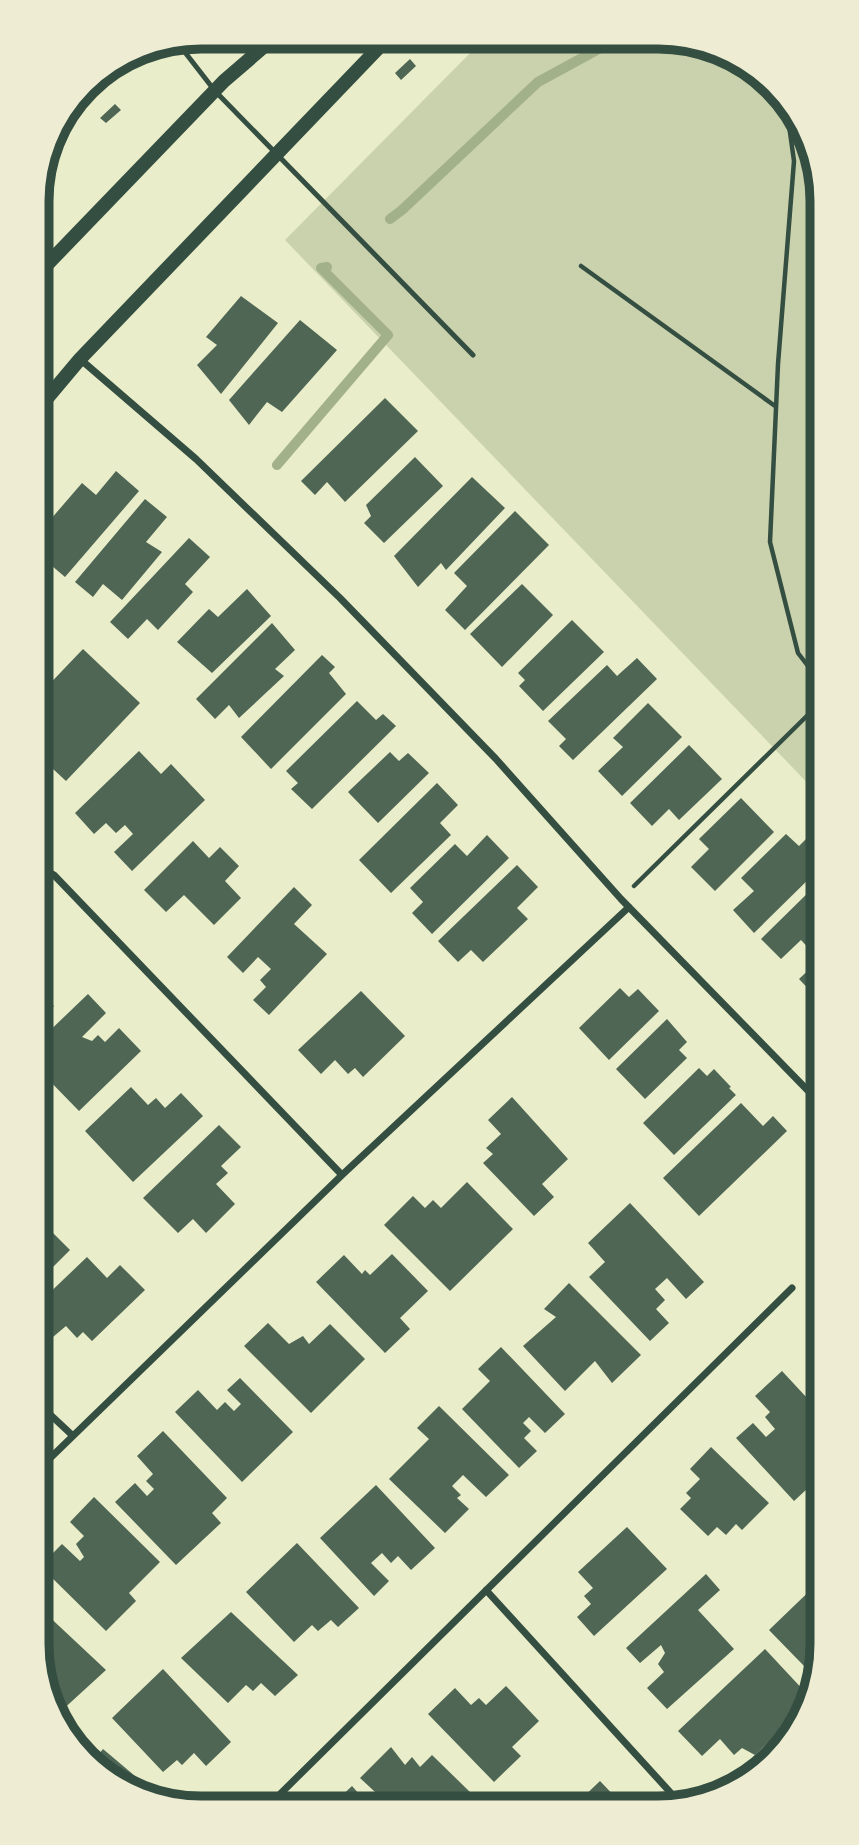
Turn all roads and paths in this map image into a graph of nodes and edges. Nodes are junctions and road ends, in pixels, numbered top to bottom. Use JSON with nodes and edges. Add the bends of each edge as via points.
{"nodes":[{"id":1,"x":262,"y":49,"type":"edge"},
{"id":2,"x":377,"y":49,"type":"edge"},
{"id":3,"x":183,"y":50,"type":"edge"},
{"id":4,"x":215,"y":91,"type":"junction"},
{"id":5,"x":789,"y":123,"type":"edge"},
{"id":6,"x":276,"y":154,"type":"junction"},
{"id":7,"x":49,"y":263,"type":"edge"},
{"id":8,"x":581,"y":266,"type":"dead end"},
{"id":9,"x":473,"y":355,"type":"dead end"},
{"id":10,"x":80,"y":359,"type":"junction"},
{"id":11,"x":49,"y":396,"type":"edge"},
{"id":12,"x":776,"y":407,"type":"junction"},
{"id":13,"x":810,"y":669,"type":"edge"},
{"id":14,"x":810,"y":713,"type":"edge"},
{"id":15,"x":49,"y":872,"type":"edge"},
{"id":16,"x":621,"y":899,"type":"junction"},
{"id":17,"x":629,"y":907,"type":"junction"},
{"id":18,"x":810,"y":1093,"type":"edge"},
{"id":19,"x":342,"y":1175,"type":"junction"},
{"id":20,"x":792,"y":1287,"type":"dead end"},
{"id":21,"x":49,"y":1414,"type":"edge"},
{"id":22,"x":72,"y":1436,"type":"junction"},
{"id":23,"x":49,"y":1459,"type":"edge"},
{"id":24,"x":486,"y":1590,"type":"junction"},
{"id":25,"x":674,"y":1795,"type":"edge"},
{"id":26,"x":278,"y":1796,"type":"edge"}],
"edges":[{"from":1,"to":4,"type":"main road"},
{"from":2,"to":6,"type":"main road"},
{"from":3,"to":4,"type":"lane"},
{"from":4,"to":6,"type":"lane"},
{"from":4,"to":7,"type":"main road"},
{"from":5,"to":12,"type":"path","via":[[794,161]]},
{"from":6,"to":9,"type":"lane"},
{"from":6,"to":10,"type":"main road"},
{"from":8,"to":12,"type":"path"},
{"from":10,"to":11,"type":"main road"},
{"from":10,"to":16,"type":"street","via":[[196,459],[341,598],[496,759]]},
{"from":12,"to":13,"type":"path","via":[[770,542],[798,653]]},
{"from":14,"to":16,"type":"path"},
{"from":15,"to":19,"type":"street"},
{"from":16,"to":17,"type":"street"},
{"from":17,"to":18,"type":"street"},
{"from":17,"to":19,"type":"street"},
{"from":19,"to":22,"type":"street"},
{"from":20,"to":24,"type":"street"},
{"from":21,"to":22,"type":"street"},
{"from":22,"to":23,"type":"street"},
{"from":24,"to":25,"type":"street"},
{"from":24,"to":26,"type":"street"}]}
